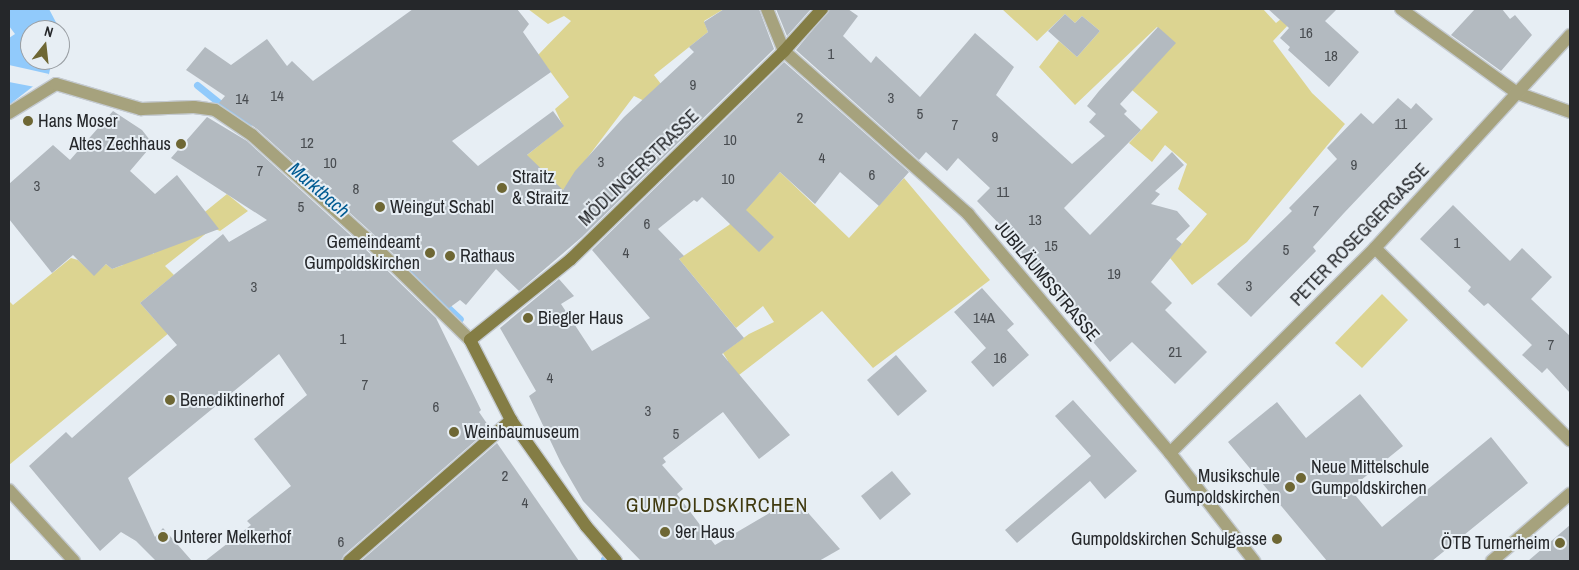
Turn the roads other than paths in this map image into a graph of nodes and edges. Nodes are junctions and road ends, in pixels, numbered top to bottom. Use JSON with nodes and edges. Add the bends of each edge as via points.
{"nodes":[{"id":1,"x":767,"y":9,"type":"edge"},
{"id":2,"x":822,"y":9,"type":"edge"},
{"id":3,"x":1401,"y":9,"type":"edge"},
{"id":4,"x":1570,"y":35,"type":"edge"},
{"id":5,"x":784,"y":51,"type":"junction"},
{"id":6,"x":1517,"y":93,"type":"junction"},
{"id":7,"x":1570,"y":112,"type":"edge"},
{"id":8,"x":9,"y":113,"type":"edge"},
{"id":9,"x":1375,"y":248,"type":"junction"},
{"id":10,"x":470,"y":340,"type":"junction"},
{"id":11,"x":511,"y":420,"type":"junction"},
{"id":12,"x":1570,"y":440,"type":"edge"},
{"id":13,"x":1170,"y":454,"type":"junction"},
{"id":14,"x":9,"y":490,"type":"edge"},
{"id":15,"x":1570,"y":494,"type":"edge"},
{"id":16,"x":74,"y":561,"type":"edge"},
{"id":17,"x":349,"y":561,"type":"edge"},
{"id":18,"x":616,"y":561,"type":"edge"},
{"id":19,"x":1254,"y":561,"type":"edge"},
{"id":20,"x":1492,"y":561,"type":"edge"}],
"edges":[{"from":1,"to":5,"type":"street"},
{"from":2,"to":5,"type":"main road","name":"MÖDLINGERSTRASSE"},
{"from":3,"to":6,"type":"street"},
{"from":4,"to":6,"type":"street","name":"PETER ROSEGGERGASSE"},
{"from":5,"to":10,"type":"main road","name":"MÖDLINGERSTRASSE","via":[[571,260]]},
{"from":5,"to":13,"type":"street","name":"JUBILÄUMSSTRASSE","via":[[968,214]]},
{"from":6,"to":7,"type":"street"},
{"from":6,"to":9,"type":"street","name":"PETER ROSEGGERGASSE"},
{"from":8,"to":10,"type":"street","via":[[56,84],[141,109],[194,107],[214,110],[252,135],[365,237]]},
{"from":9,"to":12,"type":"street"},
{"from":9,"to":13,"type":"street","name":"PETER ROSEGGERGASSE"},
{"from":10,"to":11,"type":"main road"},
{"from":11,"to":17,"type":"main road"},
{"from":11,"to":18,"type":"main road","via":[[586,526]]},
{"from":13,"to":19,"type":"street","name":"JUBILÄUMSSTRASSE"},
{"from":14,"to":16,"type":"street"},
{"from":15,"to":20,"type":"street"}]}
